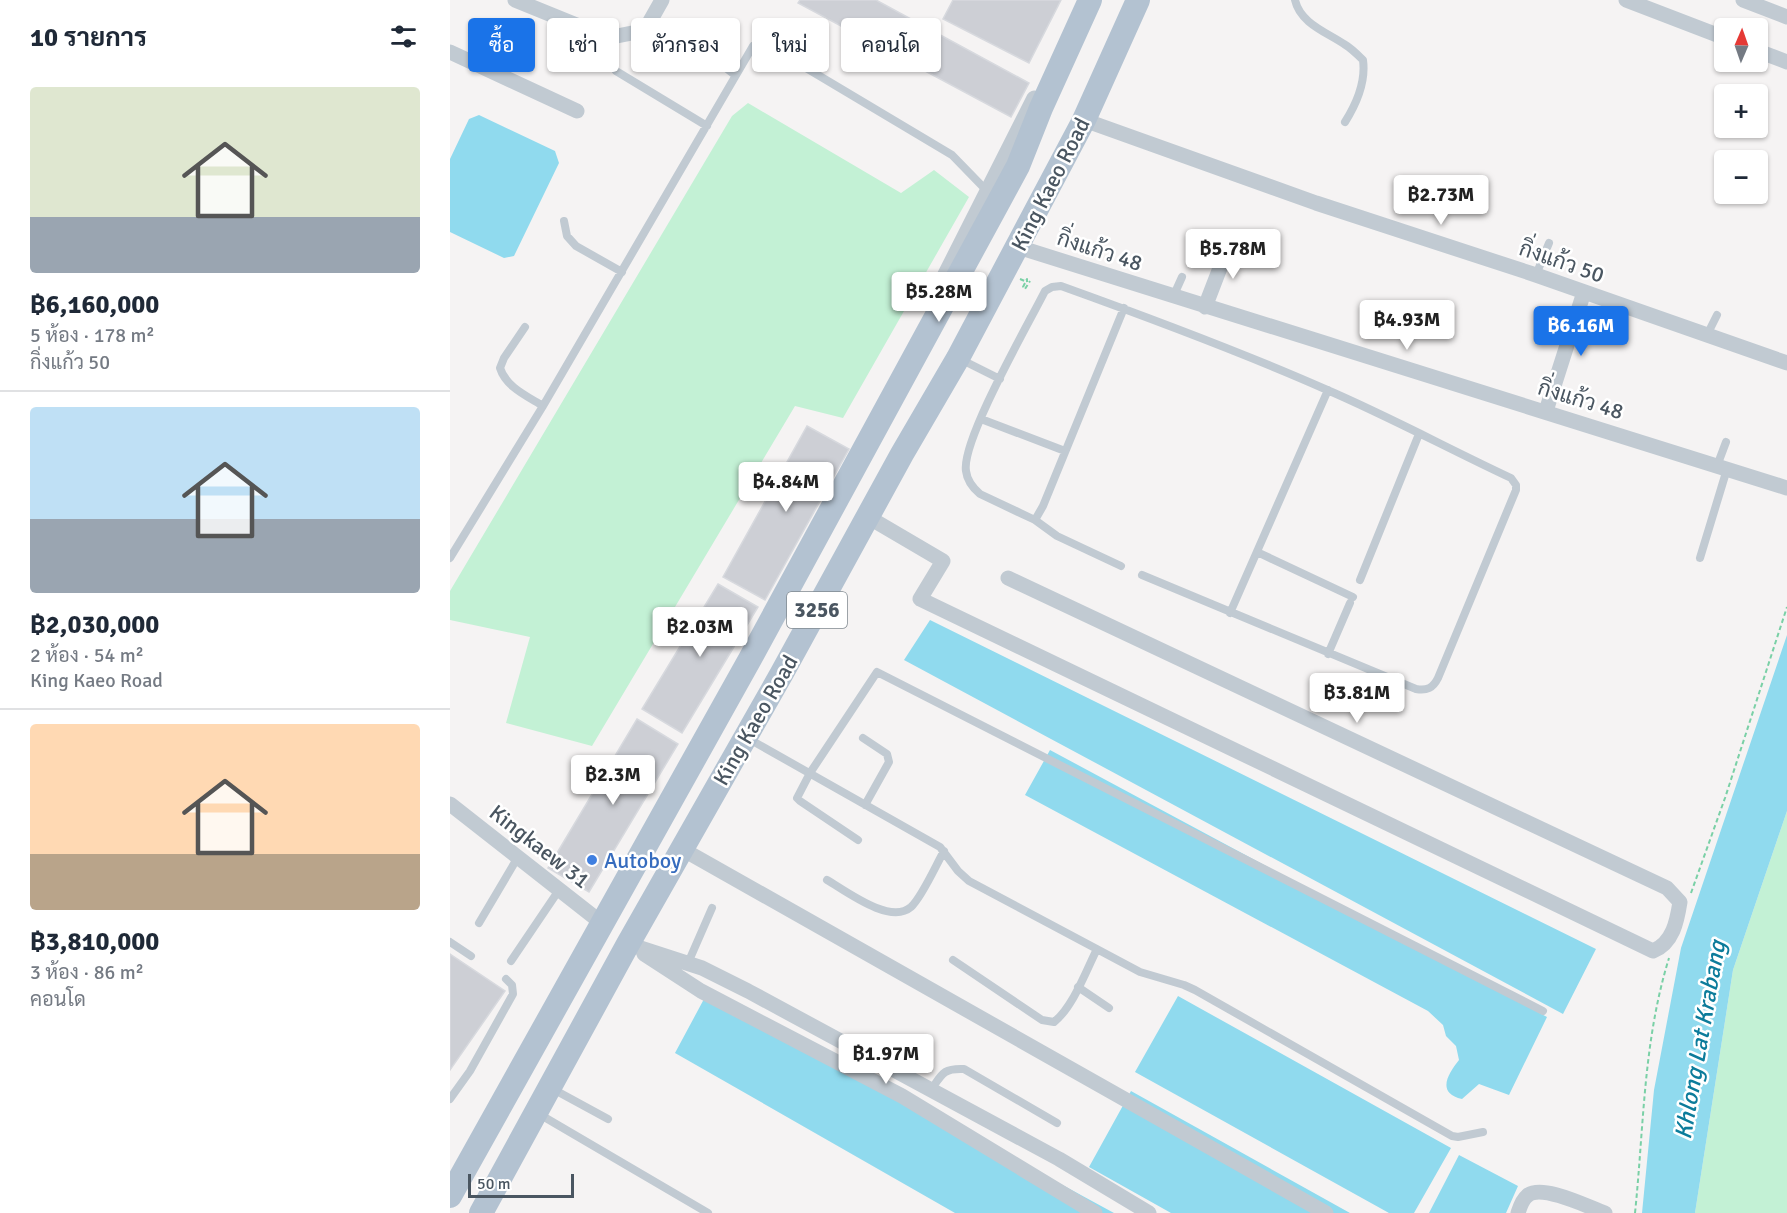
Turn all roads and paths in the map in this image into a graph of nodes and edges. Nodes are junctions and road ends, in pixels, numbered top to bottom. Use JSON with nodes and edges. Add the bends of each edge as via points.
{"nodes":[{"id":1,"x":514,"y":0,"type":"edge"},
{"id":2,"x":662,"y":0,"type":"edge"},
{"id":3,"x":1083,"y":0,"type":"edge"},
{"id":4,"x":1090,"y":0,"type":"edge"},
{"id":5,"x":1138,"y":0,"type":"edge"},
{"id":6,"x":1295,"y":0,"type":"edge"},
{"id":7,"x":1626,"y":0,"type":"edge"},
{"id":8,"x":1743,"y":0,"type":"edge"},
{"id":9,"x":1787,"y":17,"type":"edge"},
{"id":10,"x":1714,"y":34,"type":"edge"},
{"id":11,"x":752,"y":48,"type":"edge"},
{"id":12,"x":450,"y":52,"type":"edge"},
{"id":13,"x":1768,"y":55,"type":"edge"},
{"id":14,"x":1787,"y":62,"type":"edge"},
{"id":15,"x":619,"y":72,"type":"edge"},
{"id":16,"x":731,"y":72,"type":"edge"},
{"id":17,"x":812,"y":72,"type":"edge"},
{"id":18,"x":735,"y":75,"type":"junction"},
{"id":19,"x":577,"y":111,"type":"dead end"},
{"id":20,"x":1084,"y":120,"type":"junction"},
{"id":21,"x":1345,"y":122,"type":"dead end"},
{"id":22,"x":707,"y":126,"type":"junction"},
{"id":23,"x":993,"y":198,"type":"junction"},
{"id":24,"x":564,"y":221,"type":"dead end"},
{"id":25,"x":1230,"y":242,"type":"dead end"},
{"id":26,"x":1549,"y":243,"type":"dead end"},
{"id":27,"x":1018,"y":247,"type":"junction"},
{"id":28,"x":622,"y":272,"type":"junction"},
{"id":29,"x":1536,"y":275,"type":"junction"},
{"id":30,"x":1182,"y":277,"type":"dead end"},
{"id":31,"x":1584,"y":292,"type":"junction"},
{"id":32,"x":1173,"y":297,"type":"junction"},
{"id":33,"x":1205,"y":307,"type":"junction"},
{"id":34,"x":1124,"y":308,"type":"junction"},
{"id":35,"x":1717,"y":315,"type":"dead end"},
{"id":36,"x":525,"y":327,"type":"dead end"},
{"id":37,"x":1707,"y":335,"type":"junction"},
{"id":38,"x":958,"y":358,"type":"junction"},
{"id":39,"x":1787,"y":363,"type":"edge"},
{"id":40,"x":1000,"y":379,"type":"junction"},
{"id":41,"x":1328,"y":390,"type":"junction"},
{"id":42,"x":543,"y":406,"type":"junction"},
{"id":43,"x":1546,"y":411,"type":"junction"},
{"id":44,"x":981,"y":419,"type":"junction"},
{"id":45,"x":1419,"y":434,"type":"junction"},
{"id":46,"x":1726,"y":442,"type":"dead end"},
{"id":47,"x":1065,"y":451,"type":"junction"},
{"id":48,"x":1722,"y":467,"type":"junction"},
{"id":49,"x":1787,"y":488,"type":"edge"},
{"id":50,"x":868,"y":517,"type":"junction"},
{"id":51,"x":1035,"y":520,"type":"junction"},
{"id":52,"x":1257,"y":552,"type":"junction"},
{"id":53,"x":450,"y":558,"type":"edge"},
{"id":54,"x":1700,"y":558,"type":"dead end"},
{"id":55,"x":1121,"y":566,"type":"dead end"},
{"id":56,"x":1142,"y":576,"type":"dead end"},
{"id":57,"x":1008,"y":578,"type":"dead end"},
{"id":58,"x":1360,"y":580,"type":"dead end"},
{"id":59,"x":1787,"y":607,"type":"edge"},
{"id":60,"x":1230,"y":613,"type":"junction"},
{"id":61,"x":1328,"y":654,"type":"junction"},
{"id":62,"x":745,"y":737,"type":"junction"},
{"id":63,"x":863,"y":738,"type":"dead end"},
{"id":64,"x":810,"y":773,"type":"junction"},
{"id":65,"x":450,"y":804,"type":"edge"},
{"id":66,"x":865,"y":805,"type":"junction"},
{"id":67,"x":858,"y":840,"type":"dead end"},
{"id":68,"x":682,"y":849,"type":"junction"},
{"id":69,"x":944,"y":851,"type":"junction"},
{"id":70,"x":518,"y":857,"type":"junction"},
{"id":71,"x":827,"y":880,"type":"dead end"},
{"id":72,"x":559,"y":890,"type":"junction"},
{"id":73,"x":1689,"y":898,"type":"dead end"},
{"id":74,"x":712,"y":908,"type":"dead end"},
{"id":75,"x":479,"y":923,"type":"dead end"},
{"id":76,"x":603,"y":924,"type":"junction"},
{"id":77,"x":625,"y":941,"type":"junction"},
{"id":78,"x":450,"y":942,"type":"edge"},
{"id":79,"x":1097,"y":949,"type":"junction"},
{"id":80,"x":1670,"y":955,"type":"dead end"},
{"id":81,"x":471,"y":956,"type":"dead end"},
{"id":82,"x":953,"y":960,"type":"dead end"},
{"id":83,"x":511,"y":961,"type":"dead end"},
{"id":84,"x":688,"y":963,"type":"junction"},
{"id":85,"x":506,"y":979,"type":"dead end"},
{"id":86,"x":1078,"y":987,"type":"junction"},
{"id":87,"x":1109,"y":1008,"type":"dead end"},
{"id":88,"x":1544,"y":1011,"type":"dead end"},
{"id":89,"x":550,"y":1087,"type":"junction"},
{"id":90,"x":931,"y":1090,"type":"junction"},
{"id":91,"x":450,"y":1099,"type":"edge"},
{"id":92,"x":537,"y":1112,"type":"junction"},
{"id":93,"x":608,"y":1119,"type":"dead end"},
{"id":94,"x":1057,"y":1123,"type":"dead end"},
{"id":95,"x":1483,"y":1132,"type":"dead end"},
{"id":96,"x":450,"y":1196,"type":"edge"},
{"id":97,"x":481,"y":1213,"type":"edge"},
{"id":98,"x":708,"y":1213,"type":"edge"},
{"id":99,"x":1095,"y":1213,"type":"edge"},
{"id":100,"x":1149,"y":1213,"type":"edge"},
{"id":101,"x":1326,"y":1213,"type":"edge"},
{"id":102,"x":1518,"y":1213,"type":"edge"},
{"id":103,"x":1605,"y":1213,"type":"edge"},
{"id":104,"x":1635,"y":1213,"type":"edge"}],
"edges":[{"from":1,"to":2,"type":"street","via":[[601,35],[617,36],[637,32],[649,23]]},
{"from":3,"to":23,"type":"street"},
{"from":4,"to":23,"type":"main road","name":"King Kaeo Road","number":"3256","via":[[1018,166]]},
{"from":5,"to":20,"type":"main road","name":"King Kaeo Road","number":"3256"},
{"from":6,"to":21,"type":"lane","via":[[1296,8],[1313,26],[1345,44],[1363,60],[1363,80]]},
{"from":7,"to":10,"type":"street"},
{"from":8,"to":9,"type":"street"},
{"from":11,"to":18,"type":"lane"},
{"from":12,"to":19,"type":"street"},
{"from":13,"to":14,"type":"street"},
{"from":15,"to":22,"type":"lane"},
{"from":16,"to":18,"type":"lane"},
{"from":17,"to":23,"type":"lane","via":[[952,155]]},
{"from":18,"to":22,"type":"lane"},
{"from":20,"to":27,"type":"main road","name":"King Kaeo Road","number":"3256"},
{"from":20,"to":29,"type":"street","name":"กิ่งแก้ว 50","via":[[1316,203]]},
{"from":22,"to":28,"type":"lane"},
{"from":23,"to":76,"type":"main road","name":"King Kaeo Road","number":"3256","via":[[765,631]]},
{"from":24,"to":28,"type":"lane","via":[[567,236],[576,246]]},
{"from":25,"to":33,"type":"street"},
{"from":26,"to":29,"type":"lane"},
{"from":27,"to":32,"type":"street","name":"กิ่งแก้ว 48"},
{"from":27,"to":38,"type":"main road","name":"King Kaeo Road","number":"3256"},
{"from":28,"to":42,"type":"lane"},
{"from":29,"to":31,"type":"street","name":"กิ่งแก้ว 50"},
{"from":30,"to":32,"type":"lane"},
{"from":31,"to":37,"type":"street","name":"กิ่งแก้ว 50"},
{"from":31,"to":43,"type":"street"},
{"from":32,"to":33,"type":"street","name":"กิ่งแก้ว 48"},
{"from":33,"to":43,"type":"street","name":"กิ่งแก้ว 48"},
{"from":34,"to":40,"type":"lane","via":[[1052,286],[1045,291]]},
{"from":34,"to":41,"type":"lane"},
{"from":34,"to":47,"type":"lane"},
{"from":35,"to":37,"type":"lane"},
{"from":36,"to":42,"type":"lane","via":[[500,368],[503,378]]},
{"from":37,"to":39,"type":"street","name":"กิ่งแก้ว 50"},
{"from":38,"to":40,"type":"lane"},
{"from":38,"to":50,"type":"main road","name":"King Kaeo Road","number":"3256"},
{"from":40,"to":44,"type":"lane"},
{"from":41,"to":45,"type":"lane"},
{"from":41,"to":52,"type":"lane"},
{"from":42,"to":53,"type":"lane"},
{"from":43,"to":48,"type":"street","name":"กิ่งแก้ว 48"},
{"from":44,"to":47,"type":"lane"},
{"from":44,"to":51,"type":"lane","via":[[968,451],[965,467],[969,481],[980,494]]},
{"from":45,"to":58,"type":"lane"},
{"from":45,"to":61,"type":"lane","via":[[1511,478],[1516,485],[1512,501],[1431,688],[1416,689]]},
{"from":46,"to":48,"type":"lane"},
{"from":47,"to":51,"type":"lane"},
{"from":48,"to":49,"type":"street","name":"กิ่งแก้ว 48"},
{"from":48,"to":54,"type":"lane"},
{"from":50,"to":57,"type":"street","via":[[943,561],[920,599],[1653,951],[1662,947],[1676,926],[1680,902],[1667,888]]},
{"from":50,"to":62,"type":"main road","name":"King Kaeo Road","number":"3256"},
{"from":51,"to":55,"type":"lane","via":[[1057,536]]},
{"from":52,"to":60,"type":"lane"},
{"from":52,"to":61,"type":"lane","via":[[1351,600]]},
{"from":56,"to":60,"type":"lane"},
{"from":59,"to":73,"type":"path"},
{"from":60,"to":61,"type":"lane"},
{"from":62,"to":64,"type":"lane"},
{"from":62,"to":68,"type":"main road","name":"King Kaeo Road","number":"3256"},
{"from":63,"to":66,"type":"lane","via":[[887,754],[890,762]]},
{"from":64,"to":66,"type":"lane"},
{"from":64,"to":67,"type":"lane","via":[[798,795],[800,801]]},
{"from":64,"to":88,"type":"lane","via":[[877,672]]},
{"from":65,"to":70,"type":"street","name":"Kingkaew 31"},
{"from":66,"to":69,"type":"lane"},
{"from":68,"to":77,"type":"main road","name":"King Kaeo Road","number":"3256"},
{"from":68,"to":101,"type":"street"},
{"from":69,"to":71,"type":"lane","via":[[913,906],[897,913],[878,909]]},
{"from":69,"to":79,"type":"lane","via":[[969,881]]},
{"from":70,"to":72,"type":"street","name":"Kingkaew 31"},
{"from":70,"to":75,"type":"lane"},
{"from":72,"to":76,"type":"street","name":"Kingkaew 31"},
{"from":72,"to":83,"type":"lane"},
{"from":74,"to":84,"type":"lane"},
{"from":76,"to":96,"type":"main road","name":"King Kaeo Road","number":"3256"},
{"from":77,"to":84,"type":"street"},
{"from":77,"to":89,"type":"main road","name":"King Kaeo Road","number":"3256"},
{"from":77,"to":99,"type":"street","via":[[701,991],[902,1096]]},
{"from":78,"to":81,"type":"lane"},
{"from":79,"to":86,"type":"lane"},
{"from":79,"to":95,"type":"lane","via":[[1149,976],[1195,990],[1452,1136]]},
{"from":80,"to":104,"type":"path","via":[[1659,989],[1645,1075]]},
{"from":82,"to":86,"type":"lane","via":[[1049,1022],[1060,1018]]},
{"from":84,"to":90,"type":"street","via":[[748,990]]},
{"from":85,"to":91,"type":"lane","via":[[513,994]]},
{"from":86,"to":87,"type":"lane"},
{"from":89,"to":92,"type":"main road","name":"King Kaeo Road","number":"3256"},
{"from":89,"to":93,"type":"lane"},
{"from":90,"to":94,"type":"lane","via":[[944,1072],[964,1069]]},
{"from":90,"to":100,"type":"street"},
{"from":92,"to":97,"type":"main road","name":"King Kaeo Road","number":"3256"},
{"from":92,"to":98,"type":"lane"},
{"from":102,"to":103,"type":"street","via":[[1524,1198],[1538,1191]]}]}
